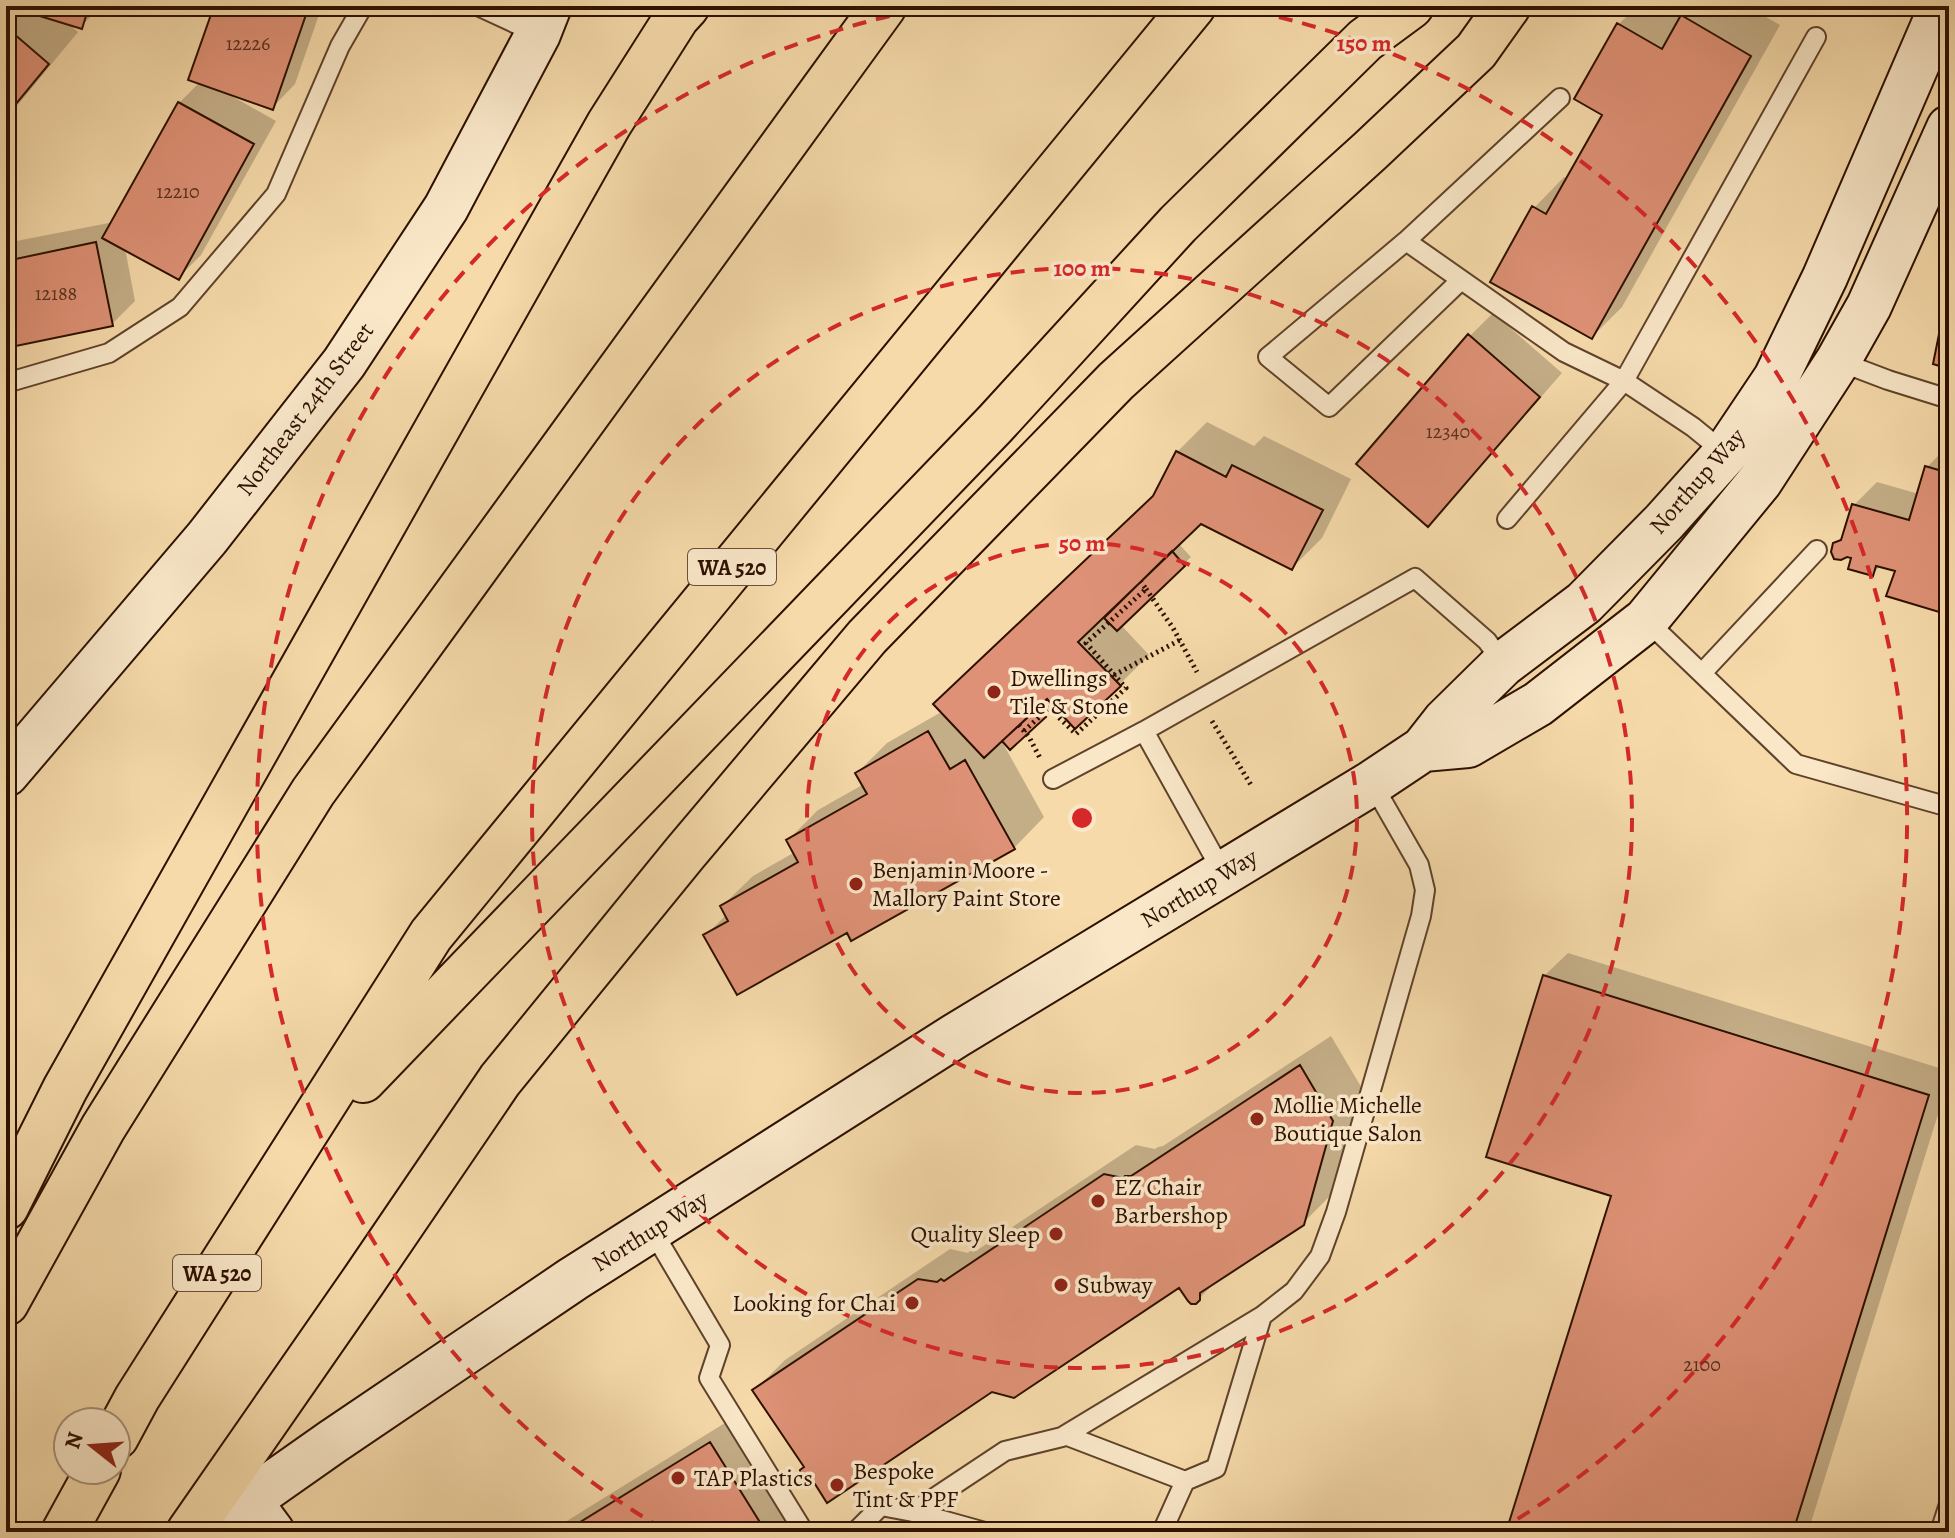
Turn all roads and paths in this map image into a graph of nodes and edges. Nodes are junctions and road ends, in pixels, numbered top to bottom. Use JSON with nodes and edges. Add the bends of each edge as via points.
{"nodes":[{"id":1,"x":363,"y":6,"type":"edge"},
{"id":2,"x":478,"y":6,"type":"edge"},
{"id":3,"x":687,"y":6,"type":"edge"},
{"id":4,"x":884,"y":6,"type":"edge"},
{"id":5,"x":1193,"y":6,"type":"edge"},
{"id":6,"x":1411,"y":6,"type":"edge"},
{"id":7,"x":1508,"y":6,"type":"edge"},
{"id":8,"x":1942,"y":6,"type":"edge"},
{"id":9,"x":543,"y":20,"type":"edge"},
{"id":10,"x":1816,"y":37,"type":"dead end"},
{"id":11,"x":1560,"y":98,"type":"dead end"},
{"id":12,"x":1949,"y":128,"type":"edge"},
{"id":13,"x":1406,"y":241,"type":"junction"},
{"id":14,"x":1461,"y":280,"type":"junction"},
{"id":15,"x":1838,"y":361,"type":"junction"},
{"id":16,"x":1624,"y":381,"type":"junction"},
{"id":17,"x":6,"y":383,"type":"edge"},
{"id":18,"x":1949,"y":399,"type":"edge"},
{"id":19,"x":1742,"y":468,"type":"junction"},
{"id":20,"x":1507,"y":519,"type":"dead end"},
{"id":21,"x":1817,"y":550,"type":"dead end"},
{"id":22,"x":1141,"y":582,"type":"dead end"},
{"id":23,"x":1146,"y":589,"type":"junction"},
{"id":24,"x":1646,"y":620,"type":"junction"},
{"id":25,"x":1180,"y":640,"type":"junction"},
{"id":26,"x":1192,"y":661,"type":"dead end"},
{"id":27,"x":1503,"y":664,"type":"junction"},
{"id":28,"x":1702,"y":673,"type":"junction"},
{"id":29,"x":1114,"y":675,"type":"junction"},
{"id":30,"x":1211,"y":720,"type":"dead end"},
{"id":31,"x":1144,"y":731,"type":"junction"},
{"id":32,"x":1029,"y":737,"type":"dead end"},
{"id":33,"x":1423,"y":749,"type":"junction"},
{"id":34,"x":6,"y":774,"type":"edge"},
{"id":35,"x":1053,"y":779,"type":"dead end"},
{"id":36,"x":1372,"y":783,"type":"junction"},
{"id":37,"x":1251,"y":785,"type":"dead end"},
{"id":38,"x":1949,"y":807,"type":"edge"},
{"id":39,"x":1223,"y":873,"type":"junction"},
{"id":40,"x":297,"y":1148,"type":"junction"},
{"id":41,"x":6,"y":1207,"type":"edge"},
{"id":42,"x":652,"y":1230,"type":"junction"},
{"id":43,"x":6,"y":1303,"type":"edge"},
{"id":44,"x":1262,"y":1316,"type":"junction"},
{"id":45,"x":132,"y":1407,"type":"edge"},
{"id":46,"x":1065,"y":1435,"type":"junction"},
{"id":47,"x":1185,"y":1481,"type":"junction"},
{"id":48,"x":89,"y":1486,"type":"edge"},
{"id":49,"x":1949,"y":1504,"type":"edge"},
{"id":50,"x":913,"y":1512,"type":"junction"},
{"id":51,"x":260,"y":1516,"type":"edge"},
{"id":52,"x":64,"y":1532,"type":"edge"},
{"id":53,"x":189,"y":1532,"type":"edge"},
{"id":54,"x":204,"y":1532,"type":"edge"},
{"id":55,"x":804,"y":1532,"type":"edge"},
{"id":56,"x":855,"y":1532,"type":"edge"},
{"id":57,"x":985,"y":1532,"type":"edge"},
{"id":58,"x":1162,"y":1532,"type":"edge"},
{"id":59,"x":1940,"y":1532,"type":"edge"}],
"edges":[{"from":1,"to":17,"type":"lane","via":[[340,46],[276,194],[180,307],[109,353]]},
{"from":2,"to":9,"type":"lane"},
{"from":3,"to":41,"type":"highway","via":[[609,124],[65,1089]]},
{"from":4,"to":43,"type":"highway","via":[[313,792],[103,1128]]},
{"from":5,"to":40,"type":"highway","number":"WA 520","via":[[431,935]]},
{"from":6,"to":40,"type":"highway","via":[[1365,40],[1178,224],[995,424]]},
{"from":7,"to":53,"type":"highway","via":[[1476,51],[1116,381],[867,637],[500,1080]]},
{"from":8,"to":19,"type":"main road","name":"Northup Way","via":[[1776,378]]},
{"from":9,"to":34,"type":"main road","name":"Northeast 24th Street","via":[[446,208],[344,363],[207,538]]},
{"from":10,"to":16,"type":"lane"},
{"from":11,"to":13,"type":"lane"},
{"from":12,"to":15,"type":"main road","via":[[1869,306]]},
{"from":13,"to":14,"type":"lane"},
{"from":13,"to":14,"type":"lane","via":[[1268,357],[1329,407]]},
{"from":14,"to":16,"type":"lane","via":[[1564,352]]},
{"from":15,"to":18,"type":"lane"},
{"from":15,"to":19,"type":"main road"},
{"from":16,"to":19,"type":"lane"},
{"from":16,"to":20,"type":"lane"},
{"from":19,"to":24,"type":"main road"},
{"from":19,"to":27,"type":"main road","name":"Northup Way","via":[[1664,522],[1584,603]]},
{"from":21,"to":28,"type":"lane"},
{"from":22,"to":23,"type":"path"},
{"from":23,"to":25,"type":"path"},
{"from":23,"to":29,"type":"path","via":[[1086,643]]},
{"from":24,"to":28,"type":"lane"},
{"from":24,"to":33,"type":"main road","via":[[1538,704],[1468,745]]},
{"from":25,"to":26,"type":"path"},
{"from":25,"to":29,"type":"path"},
{"from":27,"to":31,"type":"lane","via":[[1487,641],[1415,578]]},
{"from":27,"to":33,"type":"main road","name":"Northup Way"},
{"from":28,"to":38,"type":"lane","via":[[1796,764]]},
{"from":29,"to":32,"type":"path","via":[[1126,688],[1076,734],[1049,708],[1021,728]]},
{"from":30,"to":37,"type":"path"},
{"from":31,"to":35,"type":"lane"},
{"from":31,"to":39,"type":"lane"},
{"from":33,"to":36,"type":"main road","name":"Northup Way"},
{"from":36,"to":39,"type":"main road","name":"Northup Way"},
{"from":36,"to":44,"type":"lane","via":[[1419,865],[1425,890],[1421,916],[1320,1256],[1294,1291]]},
{"from":39,"to":42,"type":"main road","name":"Northup Way"},
{"from":40,"to":45,"type":"highway","number":"WA 520"},
{"from":42,"to":51,"type":"main road","name":"Northup Way","via":[[332,1442]]},
{"from":42,"to":55,"type":"lane","via":[[720,1345],[709,1378]]},
{"from":44,"to":46,"type":"lane"},
{"from":44,"to":47,"type":"lane","via":[[1216,1468]]},
{"from":46,"to":47,"type":"lane"},
{"from":46,"to":50,"type":"lane","via":[[1005,1451]]},
{"from":47,"to":58,"type":"lane"},
{"from":48,"to":52,"type":"highway"},
{"from":49,"to":59,"type":"lane"},
{"from":50,"to":56,"type":"lane","via":[[881,1506]]},
{"from":50,"to":57,"type":"lane"},
{"from":51,"to":54,"type":"main road","name":"Northup Way"}]}
